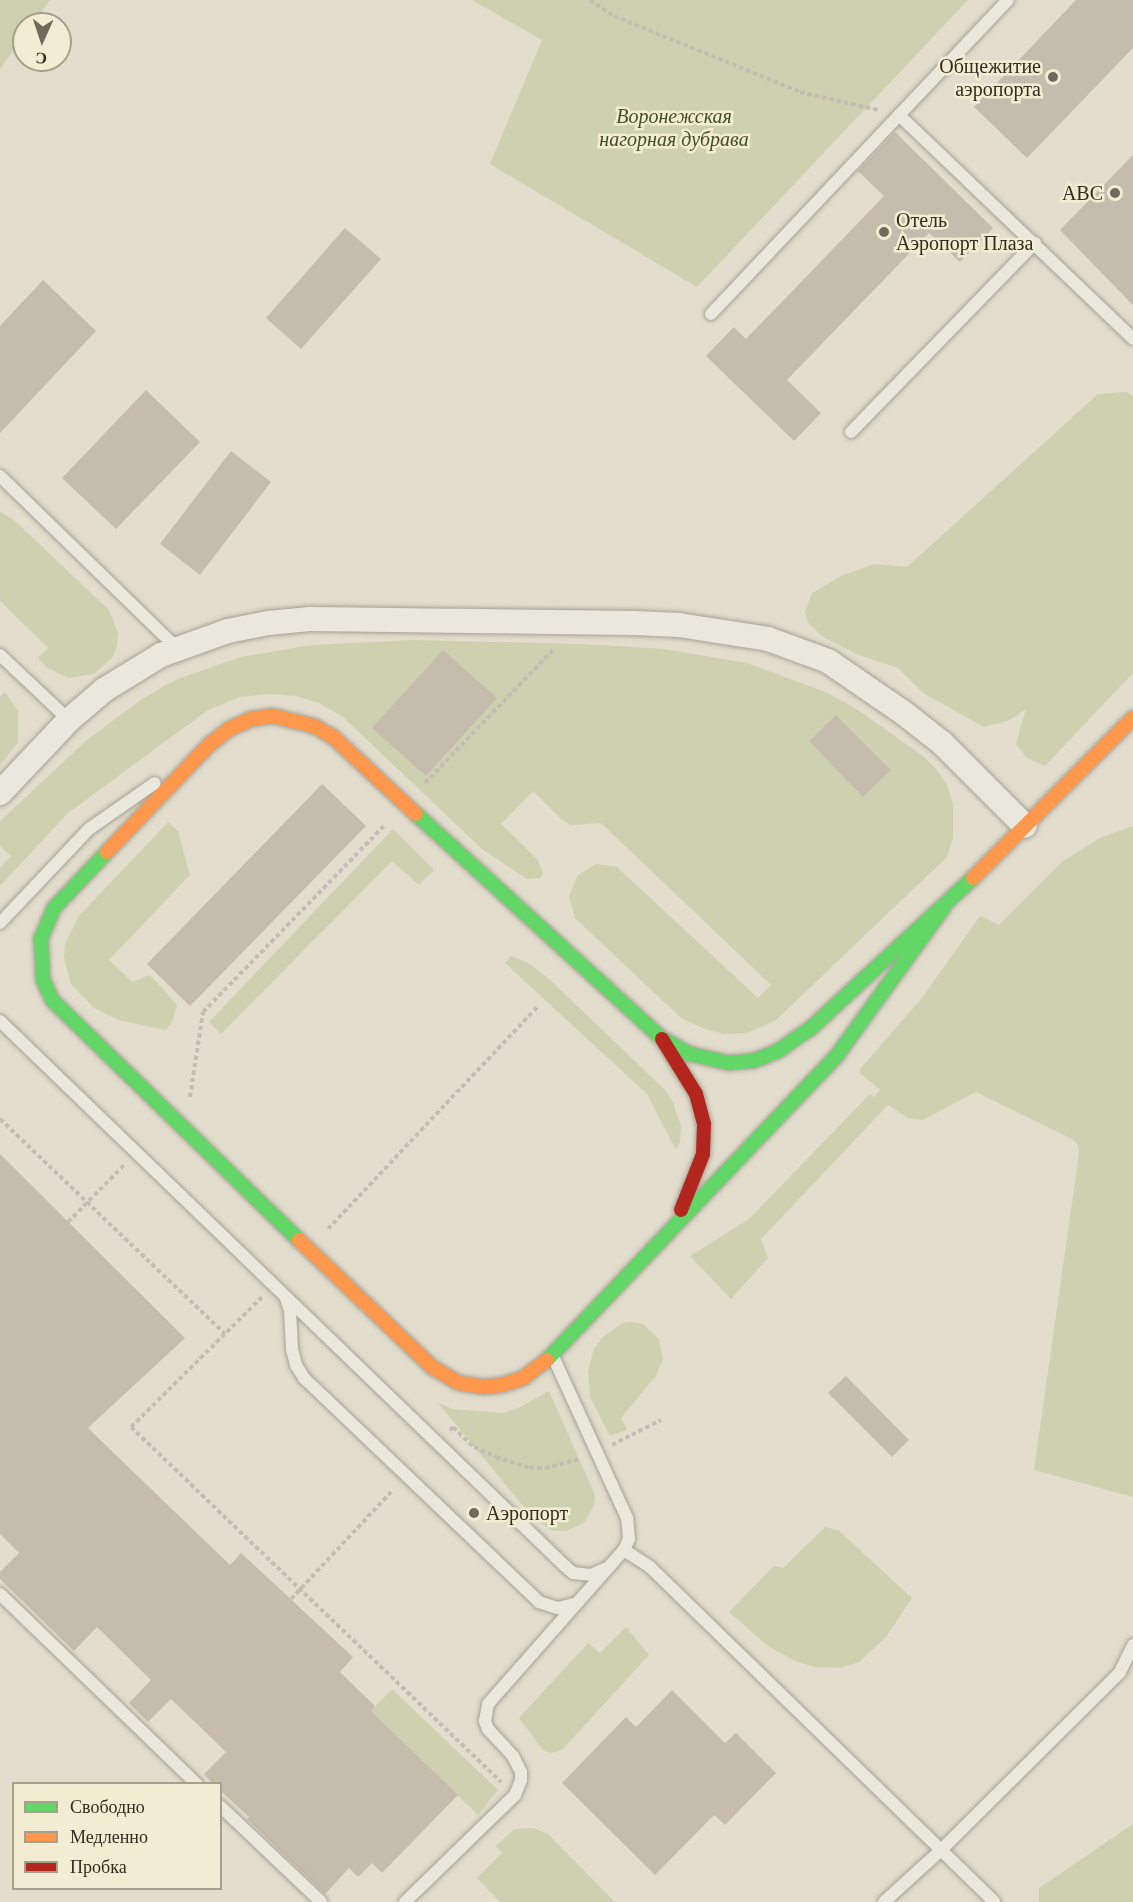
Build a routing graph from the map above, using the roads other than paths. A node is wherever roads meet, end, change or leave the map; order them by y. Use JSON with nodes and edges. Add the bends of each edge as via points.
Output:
{"nodes":[{"id":1,"x":1008,"y":0,"type":"edge"},
{"id":2,"x":899,"y":115,"type":"junction"},
{"id":3,"x":1035,"y":243,"type":"junction"},
{"id":4,"x":711,"y":314,"type":"dead end"},
{"id":5,"x":1133,"y":339,"type":"edge"},
{"id":6,"x":851,"y":432,"type":"dead end"},
{"id":7,"x":0,"y":477,"type":"edge"},
{"id":8,"x":177,"y":648,"type":"junction"},
{"id":9,"x":0,"y":655,"type":"edge"},
{"id":10,"x":1133,"y":718,"type":"edge"},
{"id":11,"x":69,"y":720,"type":"junction"},
{"id":12,"x":210,"y":744,"type":"junction"},
{"id":13,"x":0,"y":792,"type":"edge"},
{"id":14,"x":1025,"y":826,"type":"junction"},
{"id":15,"x":944,"y":907,"type":"junction"},
{"id":16,"x":0,"y":923,"type":"edge"},
{"id":17,"x":0,"y":1021,"type":"edge"},
{"id":18,"x":660,"y":1037,"type":"junction"},
{"id":19,"x":674,"y":1228,"type":"junction"},
{"id":20,"x":276,"y":1286,"type":"junction"},
{"id":21,"x":553,"y":1355,"type":"junction"},
{"id":22,"x":624,"y":1550,"type":"junction"},
{"id":23,"x":609,"y":1567,"type":"junction"},
{"id":24,"x":0,"y":1594,"type":"edge"},
{"id":25,"x":578,"y":1602,"type":"junction"},
{"id":26,"x":1133,"y":1645,"type":"edge"},
{"id":27,"x":195,"y":1782,"type":"edge"},
{"id":28,"x":222,"y":1808,"type":"edge"},
{"id":29,"x":941,"y":1850,"type":"junction"},
{"id":30,"x":321,"y":1902,"type":"edge"},
{"id":31,"x":405,"y":1902,"type":"edge"},
{"id":32,"x":884,"y":1902,"type":"edge"},
{"id":33,"x":994,"y":1902,"type":"edge"}],
"edges":[{"from":1,"to":2,"type":"lane"},
{"from":2,"to":3,"type":"lane"},
{"from":2,"to":4,"type":"lane"},
{"from":3,"to":5,"type":"lane"},
{"from":3,"to":6,"type":"lane"},
{"from":7,"to":8,"type":"lane"},
{"from":8,"to":11,"type":"street","via":[[104,690]]},
{"from":8,"to":14,"type":"street","via":[[268,623],[330,619],[668,624],[768,639],[828,661],[905,714],[942,743]]},
{"from":9,"to":11,"type":"lane"},
{"from":10,"to":14,"type":"main road"},
{"from":11,"to":13,"type":"street"},
{"from":12,"to":16,"type":"lane","via":[[89,829]]},
{"from":12,"to":18,"type":"main road","via":[[251,719],[273,716],[314,726],[333,737]]},
{"from":12,"to":21,"type":"main road","via":[[54,908],[41,939],[40,958],[43,980],[53,1001],[432,1366],[459,1383],[483,1387],[523,1378]]},
{"from":14,"to":15,"type":"main road"},
{"from":15,"to":18,"type":"main road","via":[[810,1029],[778,1052],[753,1061],[728,1063],[690,1054]]},
{"from":15,"to":19,"type":"main road","via":[[838,1054]]},
{"from":17,"to":20,"type":"lane"},
{"from":18,"to":19,"type":"main road","via":[[696,1094],[704,1124],[703,1154]]},
{"from":19,"to":21,"type":"main road"},
{"from":20,"to":23,"type":"lane","via":[[566,1568],[591,1575]]},
{"from":20,"to":25,"type":"lane","via":[[290,1310],[292,1349],[304,1378],[539,1602],[558,1608]]},
{"from":21,"to":22,"type":"lane","via":[[629,1527]]},
{"from":22,"to":23,"type":"lane"},
{"from":22,"to":29,"type":"lane","via":[[650,1567]]},
{"from":23,"to":25,"type":"lane"},
{"from":24,"to":27,"type":"lane"},
{"from":25,"to":31,"type":"lane","via":[[493,1696],[485,1712],[488,1729],[518,1763],[521,1780],[515,1795]]},
{"from":26,"to":29,"type":"lane","via":[[1119,1672]]},
{"from":28,"to":30,"type":"lane"},
{"from":29,"to":32,"type":"lane"},
{"from":29,"to":33,"type":"lane"}]}
